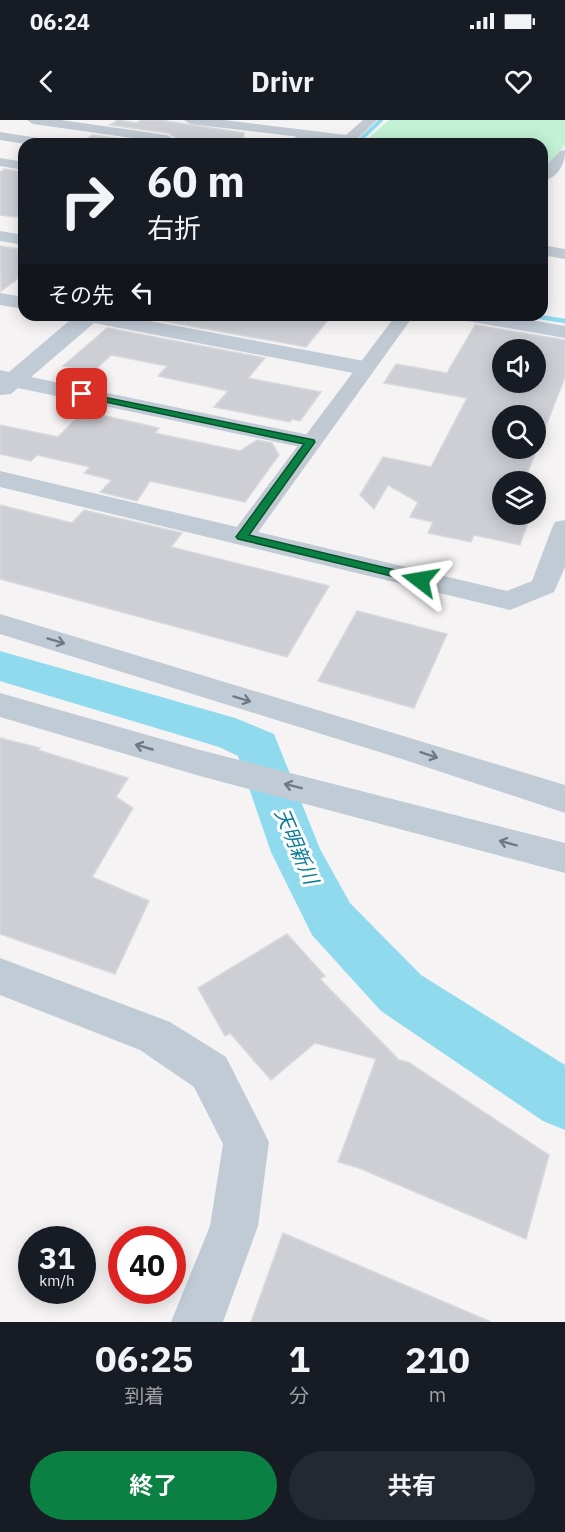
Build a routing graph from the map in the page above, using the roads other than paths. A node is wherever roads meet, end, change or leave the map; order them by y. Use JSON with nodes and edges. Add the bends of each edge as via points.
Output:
{"nodes":[{"id":1,"x":33,"y":120,"type":"edge"},
{"id":2,"x":112,"y":120,"type":"edge"},
{"id":3,"x":371,"y":120,"type":"edge"},
{"id":4,"x":97,"y":129,"type":"junction"},
{"id":5,"x":178,"y":131,"type":"edge"},
{"id":6,"x":305,"y":134,"type":"junction"},
{"id":7,"x":0,"y":136,"type":"edge"},
{"id":8,"x":300,"y":138,"type":"edge"},
{"id":9,"x":341,"y":138,"type":"edge"},
{"id":10,"x":354,"y":138,"type":"edge"},
{"id":11,"x":18,"y":139,"type":"edge"},
{"id":12,"x":0,"y":162,"type":"edge"},
{"id":13,"x":18,"y":165,"type":"edge"},
{"id":14,"x":0,"y":236,"type":"edge"},
{"id":15,"x":18,"y":239,"type":"edge"},
{"id":16,"x":548,"y":251,"type":"edge"},
{"id":17,"x":565,"y":254,"type":"edge"},
{"id":18,"x":0,"y":299,"type":"edge"},
{"id":19,"x":18,"y":302,"type":"edge"},
{"id":20,"x":82,"y":321,"type":"edge"},
{"id":21,"x":120,"y":321,"type":"edge"},
{"id":22,"x":400,"y":321,"type":"edge"},
{"id":23,"x":502,"y":321,"type":"edge"},
{"id":24,"x":565,"y":332,"type":"edge"},
{"id":25,"x":364,"y":368,"type":"junction"},
{"id":26,"x":4,"y":383,"type":"edge"},
{"id":27,"x":310,"y":442,"type":"junction"},
{"id":28,"x":0,"y":480,"type":"edge"},
{"id":29,"x":565,"y":528,"type":"edge"},
{"id":30,"x":242,"y":537,"type":"junction"},
{"id":31,"x":0,"y":624,"type":"edge"},
{"id":32,"x":0,"y":705,"type":"edge"},
{"id":33,"x":565,"y":800,"type":"edge"},
{"id":34,"x":565,"y":858,"type":"edge"},
{"id":35,"x":0,"y":976,"type":"edge"},
{"id":36,"x":197,"y":1322,"type":"edge"}],
"edges":[{"from":1,"to":4,"type":"street"},
{"from":2,"to":4,"type":"street"},
{"from":3,"to":10,"type":"street"},
{"from":4,"to":5,"type":"street"},
{"from":5,"to":6,"type":"street"},
{"from":6,"to":8,"type":"street"},
{"from":6,"to":9,"type":"street"},
{"from":7,"to":11,"type":"street"},
{"from":12,"to":13,"type":"street"},
{"from":14,"to":15,"type":"street"},
{"from":16,"to":17,"type":"street"},
{"from":18,"to":19,"type":"street"},
{"from":20,"to":26,"type":"street"},
{"from":21,"to":25,"type":"street"},
{"from":22,"to":25,"type":"street"},
{"from":23,"to":24,"type":"street"},
{"from":25,"to":27,"type":"street"},
{"from":26,"to":27,"type":"street"},
{"from":27,"to":30,"type":"street"},
{"from":28,"to":30,"type":"street"},
{"from":29,"to":30,"type":"street","via":[[544,586],[510,601]]},
{"from":31,"to":33,"type":"street","one_way":true},
{"from":34,"to":32,"type":"street","one_way":true,"via":[[200,763]]},
{"from":35,"to":36,"type":"street","via":[[155,1036],[210,1072],[246,1142],[234,1226]]}]}
